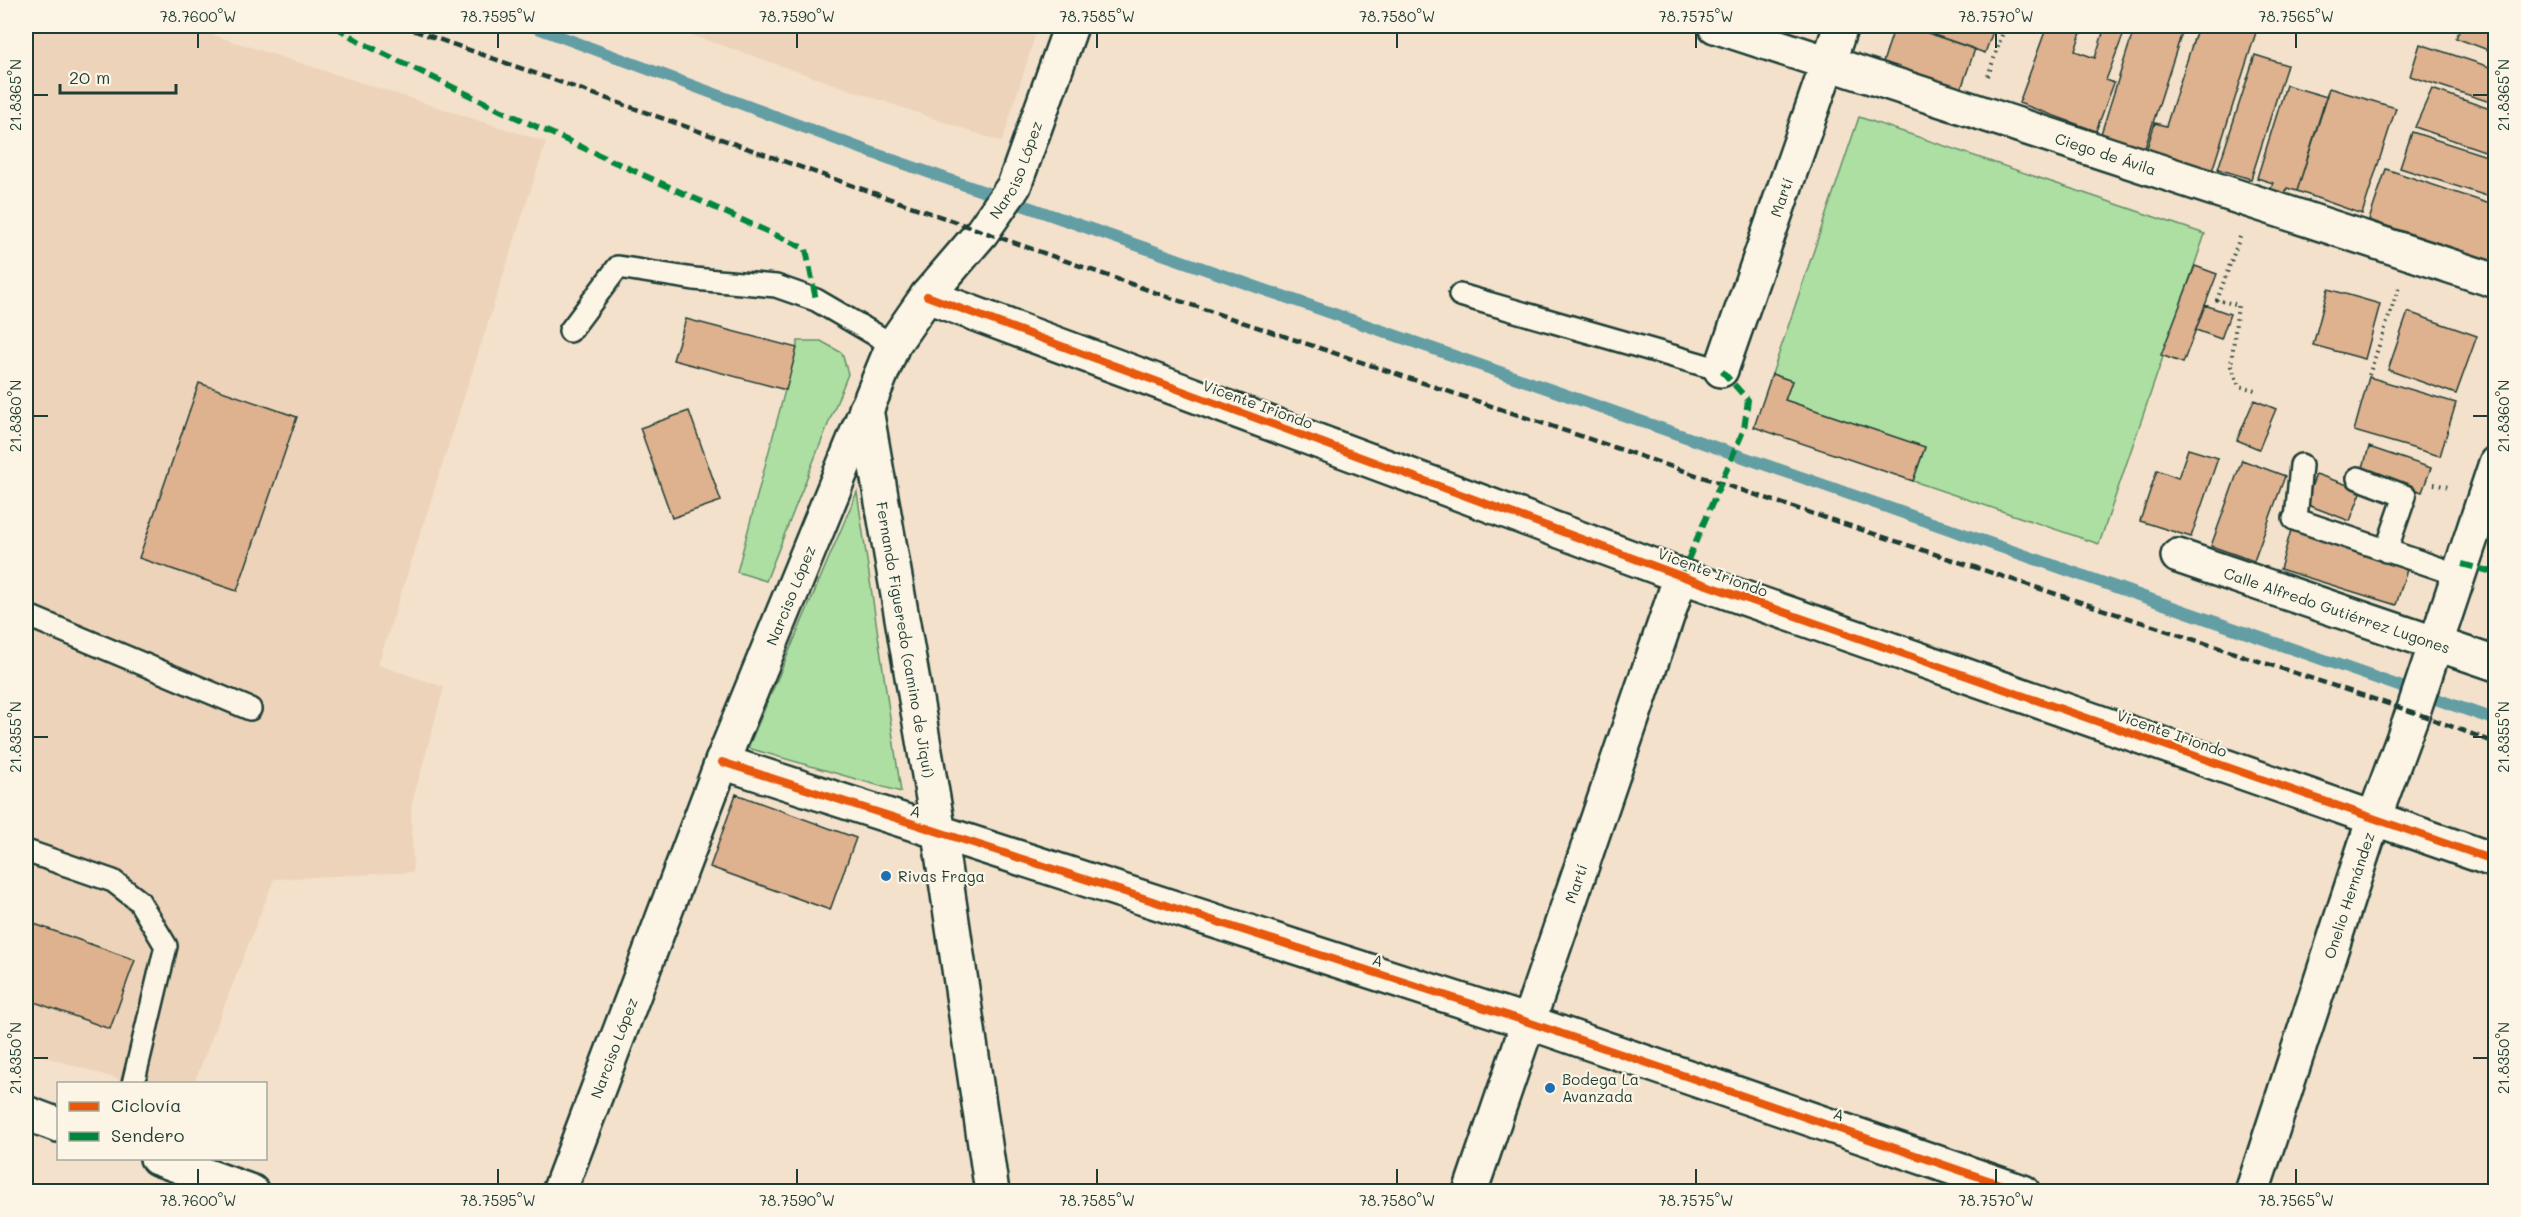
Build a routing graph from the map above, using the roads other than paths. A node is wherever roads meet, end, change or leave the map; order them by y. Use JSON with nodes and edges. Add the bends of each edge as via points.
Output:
{"nodes":[{"id":1,"x":1071,"y":26,"type":"edge"},
{"id":2,"x":1715,"y":26,"type":"edge"},
{"id":3,"x":1842,"y":26,"type":"edge"},
{"id":4,"x":1829,"y":63,"type":"junction"},
{"id":5,"x":2496,"y":281,"type":"edge"},
{"id":6,"x":1460,"y":295,"type":"dead end"},
{"id":7,"x":927,"y":296,"type":"junction"},
{"id":8,"x":570,"y":331,"type":"dead end"},
{"id":9,"x":893,"y":345,"type":"junction"},
{"id":10,"x":1722,"y":370,"type":"joint"},
{"id":11,"x":866,"y":410,"type":"junction"},
{"id":12,"x":2496,"y":463,"type":"edge"},
{"id":13,"x":2301,"y":465,"type":"dead end"},
{"id":14,"x":2358,"y":478,"type":"dead end"},
{"id":15,"x":2386,"y":551,"type":"junction"},
{"id":16,"x":2178,"y":556,"type":"dead end"},
{"id":17,"x":2459,"y":575,"type":"junction"},
{"id":18,"x":1681,"y":576,"type":"junction"},
{"id":19,"x":26,"y":615,"type":"edge"},
{"id":20,"x":2433,"y":654,"type":"junction"},
{"id":21,"x":2496,"y":664,"type":"edge"},
{"id":22,"x":250,"y":709,"type":"dead end"},
{"id":23,"x":722,"y":762,"type":"junction"},
{"id":24,"x":2374,"y":818,"type":"junction"},
{"id":25,"x":939,"y":833,"type":"junction"},
{"id":26,"x":26,"y":851,"type":"edge"},
{"id":27,"x":2496,"y":861,"type":"edge"},
{"id":28,"x":1528,"y":1022,"type":"junction"},
{"id":29,"x":133,"y":1082,"type":"edge"},
{"id":30,"x":26,"y":1113,"type":"edge"},
{"id":31,"x":57,"y":1125,"type":"edge"},
{"id":32,"x":163,"y":1160,"type":"edge"},
{"id":33,"x":252,"y":1191,"type":"edge"},
{"id":34,"x":559,"y":1191,"type":"edge"},
{"id":35,"x":992,"y":1191,"type":"edge"},
{"id":36,"x":1470,"y":1191,"type":"edge"},
{"id":37,"x":2023,"y":1191,"type":"edge"},
{"id":38,"x":2252,"y":1191,"type":"edge"}],
"edges":[{"from":1,"to":7,"type":"street","name":"Narciso López","via":[[1006,199]]},
{"from":2,"to":4,"type":"street","name":"Ciego de Ávila"},
{"from":3,"to":4,"type":"street","name":"Martí"},
{"from":4,"to":5,"type":"street","name":"Ciego de Ávila"},
{"from":4,"to":10,"type":"street","name":"Martí"},
{"from":6,"to":10,"type":"lane"},
{"from":7,"to":9,"type":"street","name":"Narciso López"},
{"from":7,"to":18,"type":"street","name":"Vicente Iriondo"},
{"from":8,"to":9,"type":"lane","via":[[618,267],[776,286],[816,300]]},
{"from":9,"to":11,"type":"street","name":"Narciso López"},
{"from":11,"to":23,"type":"street","name":"Narciso López"},
{"from":11,"to":25,"type":"street","name":"Fernando Figueredo (camino de Jiquí)"},
{"from":12,"to":17,"type":"street","name":"Onelio Hernández"},
{"from":13,"to":15,"type":"lane","via":[[2294,519]]},
{"from":14,"to":15,"type":"lane","via":[[2405,496]]},
{"from":15,"to":17,"type":"lane"},
{"from":16,"to":20,"type":"street","name":"Calle Alfredo Gutiérrez Lugones"},
{"from":17,"to":20,"type":"street","name":"Onelio Hernández"},
{"from":18,"to":24,"type":"street","name":"Vicente Iriondo"},
{"from":18,"to":28,"type":"street","name":"Martí"},
{"from":19,"to":22,"type":"lane"},
{"from":20,"to":21,"type":"street","name":"Calle Alfredo Gutiérrez Lugones"},
{"from":20,"to":24,"type":"street","name":"Onelio Hernández"},
{"from":23,"to":25,"type":"street","name":"A"},
{"from":23,"to":34,"type":"street","name":"Narciso López"},
{"from":24,"to":27,"type":"street","name":"Vicente Iriondo"},
{"from":24,"to":38,"type":"street","name":"Onelio Hernández"},
{"from":25,"to":28,"type":"street","name":"A"},
{"from":25,"to":35,"type":"street","name":"Fernando Figueredo (camino de Jiquí)"},
{"from":26,"to":29,"type":"lane","via":[[113,881],[139,901],[166,946]]},
{"from":28,"to":36,"type":"street","name":"Martí"},
{"from":28,"to":37,"type":"street","name":"A"},
{"from":30,"to":31,"type":"street"},
{"from":32,"to":33,"type":"street"}]}
